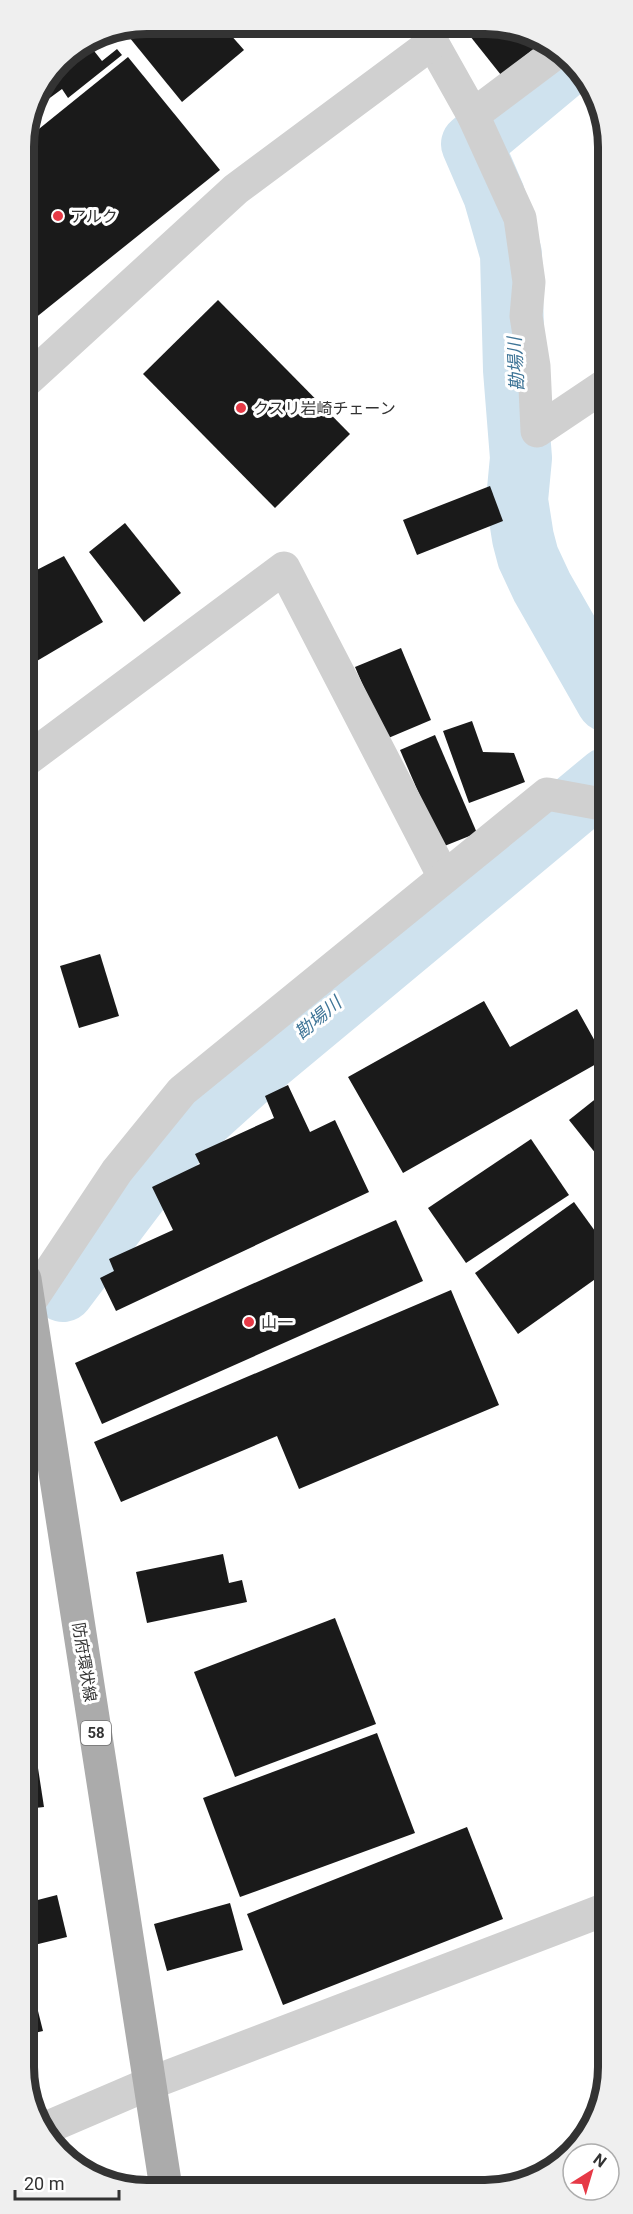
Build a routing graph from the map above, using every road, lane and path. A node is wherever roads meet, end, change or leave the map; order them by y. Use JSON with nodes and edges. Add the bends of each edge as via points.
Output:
{"nodes":[{"id":1,"x":427,"y":35,"type":"edge"},
{"id":2,"x":551,"y":56,"type":"edge"},
{"id":3,"x":474,"y":115,"type":"junction"},
{"id":4,"x":35,"y":372,"type":"edge"},
{"id":5,"x":598,"y":390,"type":"edge"},
{"id":6,"x":35,"y":754,"type":"edge"},
{"id":7,"x":598,"y":803,"type":"edge"},
{"id":8,"x":444,"y":877,"type":"junction"},
{"id":9,"x":34,"y":1287,"type":"edge"},
{"id":10,"x":34,"y":1344,"type":"edge"},
{"id":11,"x":598,"y":1912,"type":"edge"},
{"id":12,"x":151,"y":2083,"type":"junction"},
{"id":13,"x":52,"y":2126,"type":"edge"},
{"id":14,"x":165,"y":2180,"type":"edge"}],
"edges":[{"from":1,"to":3,"type":"street"},
{"from":1,"to":4,"type":"street","via":[[236,189]]},
{"from":2,"to":3,"type":"street"},
{"from":3,"to":5,"type":"street","via":[[520,218],[529,282],[526,316],[534,366],[537,431]]},
{"from":6,"to":8,"type":"street","via":[[284,568]]},
{"from":7,"to":8,"type":"street","via":[[547,794]]},
{"from":8,"to":9,"type":"street","via":[[182,1091],[117,1171]]},
{"from":10,"to":12,"type":"main road","name":"防府環状線","number":"58"},
{"from":11,"to":12,"type":"street"},
{"from":12,"to":13,"type":"street"},
{"from":12,"to":14,"type":"main road","name":"防府環状線","number":"58"}]}
